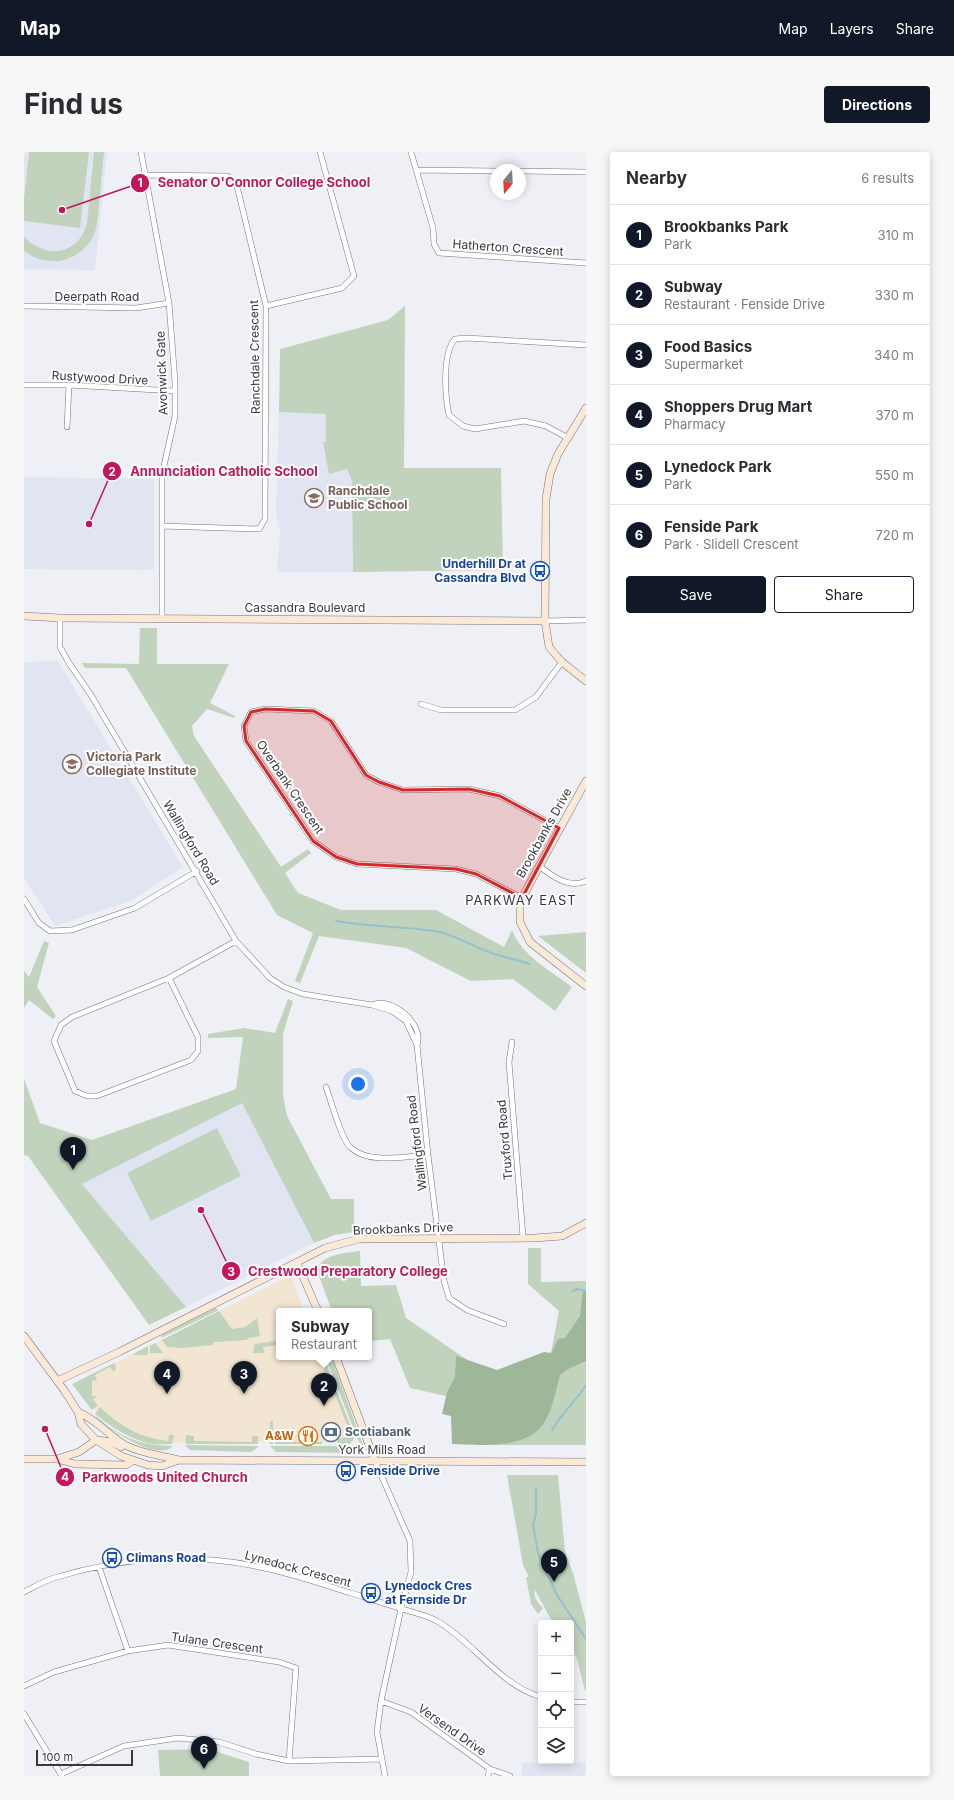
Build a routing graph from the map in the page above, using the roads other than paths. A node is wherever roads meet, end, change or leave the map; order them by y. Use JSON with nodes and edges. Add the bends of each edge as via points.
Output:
{"nodes":[{"id":1,"x":141,"y":152,"type":"edge"},
{"id":2,"x":320,"y":152,"type":"edge"},
{"id":3,"x":411,"y":152,"type":"edge"},
{"id":4,"x":418,"y":170,"type":"junction"},
{"id":5,"x":490,"y":171,"type":"edge"},
{"id":6,"x":526,"y":171,"type":"edge"},
{"id":7,"x":586,"y":172,"type":"edge"},
{"id":8,"x":144,"y":175,"type":"junction"},
{"id":9,"x":586,"y":263,"type":"edge"},
{"id":10,"x":169,"y":303,"type":"junction"},
{"id":11,"x":24,"y":306,"type":"edge"},
{"id":12,"x":266,"y":306,"type":"junction"},
{"id":13,"x":586,"y":345,"type":"edge"},
{"id":14,"x":24,"y":385,"type":"edge"},
{"id":15,"x":69,"y":386,"type":"junction"},
{"id":16,"x":175,"y":391,"type":"junction"},
{"id":17,"x":586,"y":408,"type":"edge"},
{"id":18,"x":67,"y":427,"type":"dead end"},
{"id":19,"x":568,"y":438,"type":"junction"},
{"id":20,"x":162,"y":526,"type":"junction"},
{"id":21,"x":24,"y":616,"type":"edge"},
{"id":22,"x":60,"y":618,"type":"junction"},
{"id":23,"x":162,"y":618,"type":"junction"},
{"id":24,"x":586,"y":620,"type":"edge"},
{"id":25,"x":545,"y":621,"type":"junction"},
{"id":26,"x":562,"y":662,"type":"junction"},
{"id":27,"x":586,"y":681,"type":"edge"},
{"id":28,"x":421,"y":704,"type":"dead end"},
{"id":29,"x":586,"y":781,"type":"edge"},
{"id":30,"x":559,"y":828,"type":"junction"},
{"id":31,"x":539,"y":866,"type":"junction"},
{"id":32,"x":197,"y":871,"type":"junction"},
{"id":33,"x":586,"y":881,"type":"edge"},
{"id":34,"x":522,"y":898,"type":"junction"},
{"id":35,"x":24,"y":899,"type":"edge"},
{"id":36,"x":236,"y":940,"type":"junction"},
{"id":37,"x":169,"y":978,"type":"junction"},
{"id":38,"x":586,"y":986,"type":"edge"},
{"id":39,"x":512,"y":1042,"type":"dead end"},
{"id":40,"x":326,"y":1087,"type":"dead end"},
{"id":41,"x":428,"y":1155,"type":"junction"},
{"id":42,"x":586,"y":1223,"type":"edge"},
{"id":43,"x":523,"y":1237,"type":"junction"},
{"id":44,"x":440,"y":1239,"type":"junction"},
{"id":45,"x":297,"y":1263,"type":"junction"},
{"id":46,"x":317,"y":1308,"type":"edge"},
{"id":47,"x":504,"y":1324,"type":"dead end"},
{"id":48,"x":24,"y":1336,"type":"edge"},
{"id":49,"x":337,"y":1360,"type":"edge"},
{"id":50,"x":57,"y":1381,"type":"junction"},
{"id":51,"x":78,"y":1412,"type":"junction"},
{"id":52,"x":96,"y":1440,"type":"junction"},
{"id":53,"x":148,"y":1453,"type":"junction"},
{"id":54,"x":24,"y":1459,"type":"edge"},
{"id":55,"x":57,"y":1459,"type":"junction"},
{"id":56,"x":178,"y":1460,"type":"junction"},
{"id":57,"x":132,"y":1461,"type":"junction"},
{"id":58,"x":375,"y":1461,"type":"junction"},
{"id":59,"x":586,"y":1462,"type":"edge"},
{"id":60,"x":99,"y":1567,"type":"junction"},
{"id":61,"x":24,"y":1592,"type":"edge"},
{"id":62,"x":401,"y":1609,"type":"junction"},
{"id":63,"x":128,"y":1651,"type":"junction"},
{"id":64,"x":24,"y":1686,"type":"edge"},
{"id":65,"x":538,"y":1696,"type":"edge"},
{"id":66,"x":381,"y":1701,"type":"junction"},
{"id":67,"x":574,"y":1702,"type":"edge"},
{"id":68,"x":586,"y":1702,"type":"edge"},
{"id":69,"x":24,"y":1714,"type":"edge"},
{"id":70,"x":382,"y":1759,"type":"junction"},
{"id":71,"x":289,"y":1761,"type":"junction"},
{"id":72,"x":490,"y":1769,"type":"junction"},
{"id":73,"x":62,"y":1775,"type":"edge"},
{"id":74,"x":385,"y":1776,"type":"edge"},
{"id":75,"x":488,"y":1776,"type":"edge"},
{"id":76,"x":510,"y":1776,"type":"edge"}],
"edges":[{"from":1,"to":8,"type":"street","name":"Avonwick Gate"},
{"from":2,"to":12,"type":"street","via":[[354,276],[342,288]]},
{"from":3,"to":4,"type":"street","name":"Hatherton Crescent"},
{"from":4,"to":5,"type":"street"},
{"from":4,"to":9,"type":"street","name":"Hatherton Crescent","via":[[433,228],[434,244],[439,253]]},
{"from":6,"to":7,"type":"street"},
{"from":8,"to":10,"type":"street","name":"Avonwick Gate"},
{"from":8,"to":12,"type":"street","name":"Ranchdale Crescent","via":[[227,176],[236,182]]},
{"from":10,"to":11,"type":"street","name":"Deerpath Road","via":[[136,308]]},
{"from":10,"to":16,"type":"street","name":"Avonwick Gate"},
{"from":12,"to":20,"type":"street","name":"Ranchdale Crescent","via":[[265,519],[259,529]]},
{"from":13,"to":19,"type":"street","via":[[466,338],[455,339],[448,352],[446,398],[449,415],[464,426],[475,429],[524,421],[546,426]]},
{"from":14,"to":15,"type":"street","name":"Rustywood Drive"},
{"from":15,"to":16,"type":"street","name":"Rustywood Drive"},
{"from":15,"to":18,"type":"street"},
{"from":16,"to":20,"type":"street","name":"Avonwick Gate","via":[[175,416],[162,475]]},
{"from":17,"to":19,"type":"street"},
{"from":19,"to":25,"type":"street","via":[[553,463],[546,499]]},
{"from":20,"to":23,"type":"street","name":"Avonwick Gate"},
{"from":21,"to":22,"type":"street","name":"Cassandra Boulevard"},
{"from":22,"to":23,"type":"street","name":"Cassandra Boulevard"},
{"from":22,"to":32,"type":"street","name":"Wallingford Road","via":[[60,647]]},
{"from":23,"to":25,"type":"street","name":"Cassandra Boulevard"},
{"from":24,"to":25,"type":"street","name":"Cassandra Boulevard"},
{"from":25,"to":26,"type":"street","via":[[549,647]]},
{"from":26,"to":27,"type":"street"},
{"from":26,"to":28,"type":"street","via":[[536,697],[515,710],[441,710]]},
{"from":29,"to":30,"type":"street","name":"Brookbanks Drive"},
{"from":30,"to":31,"type":"street","name":"Brookbanks Drive"},
{"from":30,"to":34,"type":"street","name":"Overbank Crescent","via":[[500,796],[468,789],[402,790],[379,782],[366,775],[331,721],[314,711],[265,708],[251,712],[244,726],[246,741],[312,841],[336,857],[357,864],[438,867],[476,874]]},
{"from":31,"to":33,"type":"street","via":[[571,884]]},
{"from":31,"to":34,"type":"street","name":"Brookbanks Drive"},
{"from":32,"to":35,"type":"street","via":[[135,908],[72,930],[50,931],[39,923]]},
{"from":32,"to":36,"type":"street","name":"Wallingford Road"},
{"from":34,"to":38,"type":"street","name":"Brookbanks Drive","via":[[520,922],[530,942]]},
{"from":36,"to":37,"type":"street"},
{"from":36,"to":41,"type":"street","name":"Wallingford Road","via":[[270,978],[284,987],[303,994],[372,1005],[399,1015],[411,1030],[417,1045]]},
{"from":37,"to":37,"type":"street","via":[[198,1037],[198,1051],[191,1060],[97,1096],[87,1096],[75,1091],[54,1041],[61,1025],[72,1017]]},
{"from":39,"to":43,"type":"street","name":"Truxford Road","via":[[509,1062]]},
{"from":40,"to":41,"type":"street","via":[[349,1147],[362,1155],[378,1158]]},
{"from":41,"to":44,"type":"street","name":"Wallingford Road"},
{"from":42,"to":43,"type":"street","name":"Brookbanks Drive","via":[[562,1236]]},
{"from":43,"to":44,"type":"street","name":"Brookbanks Drive"},
{"from":44,"to":45,"type":"street","name":"Brookbanks Drive","via":[[359,1239],[325,1248]]},
{"from":44,"to":47,"type":"street","name":"Wallingford Road","via":[[448,1298],[467,1310]]},
{"from":45,"to":46,"type":"street"},
{"from":45,"to":50,"type":"street","name":"Brookbanks Drive"},
{"from":48,"to":50,"type":"street"},
{"from":49,"to":58,"type":"street"},
{"from":50,"to":51,"type":"street"},
{"from":51,"to":52,"type":"street","via":[[79,1422]]},
{"from":51,"to":53,"type":"street","name":"York Mills Road","via":[[90,1417],[126,1446]]},
{"from":52,"to":53,"type":"street","via":[[112,1442],[142,1455]]},
{"from":52,"to":55,"type":"street","name":"York Mills Road","via":[[79,1452]]},
{"from":52,"to":57,"type":"street","name":"York Mills Road","via":[[109,1450]]},
{"from":53,"to":56,"type":"street","name":"York Mills Road"},
{"from":54,"to":55,"type":"street","name":"York Mills Road"},
{"from":55,"to":57,"type":"street","name":"York Mills Road","via":[[74,1464],[126,1465]]},
{"from":56,"to":57,"type":"street","name":"York Mills Road","via":[[162,1466]]},
{"from":56,"to":58,"type":"street","name":"York Mills Road"},
{"from":58,"to":59,"type":"street","name":"York Mills Road"},
{"from":58,"to":62,"type":"street","via":[[410,1541],[411,1572]]},
{"from":60,"to":61,"type":"street","name":"Lynedock Crescent","via":[[53,1578]]},
{"from":60,"to":62,"type":"street","name":"Lynedock Crescent","via":[[142,1560],[170,1559],[243,1564],[290,1575]]},
{"from":60,"to":63,"type":"street"},
{"from":62,"to":65,"type":"street","name":"Lynedock Crescent","via":[[442,1625],[508,1682]]},
{"from":62,"to":66,"type":"street"},
{"from":63,"to":64,"type":"street","name":"Tulane Crescent","via":[[54,1672]]},
{"from":63,"to":71,"type":"street","name":"Tulane Crescent","via":[[168,1645],[279,1662],[296,1668]]},
{"from":66,"to":70,"type":"street","via":[[377,1732]]},
{"from":66,"to":72,"type":"street","name":"Versend Drive","via":[[410,1712]]},
{"from":67,"to":68,"type":"street"},
{"from":69,"to":73,"type":"street"},
{"from":70,"to":71,"type":"street"},
{"from":70,"to":74,"type":"street"},
{"from":71,"to":73,"type":"street","via":[[219,1742],[178,1738],[124,1746]]},
{"from":72,"to":75,"type":"street"},
{"from":72,"to":76,"type":"street","name":"Versend Drive"}]}
